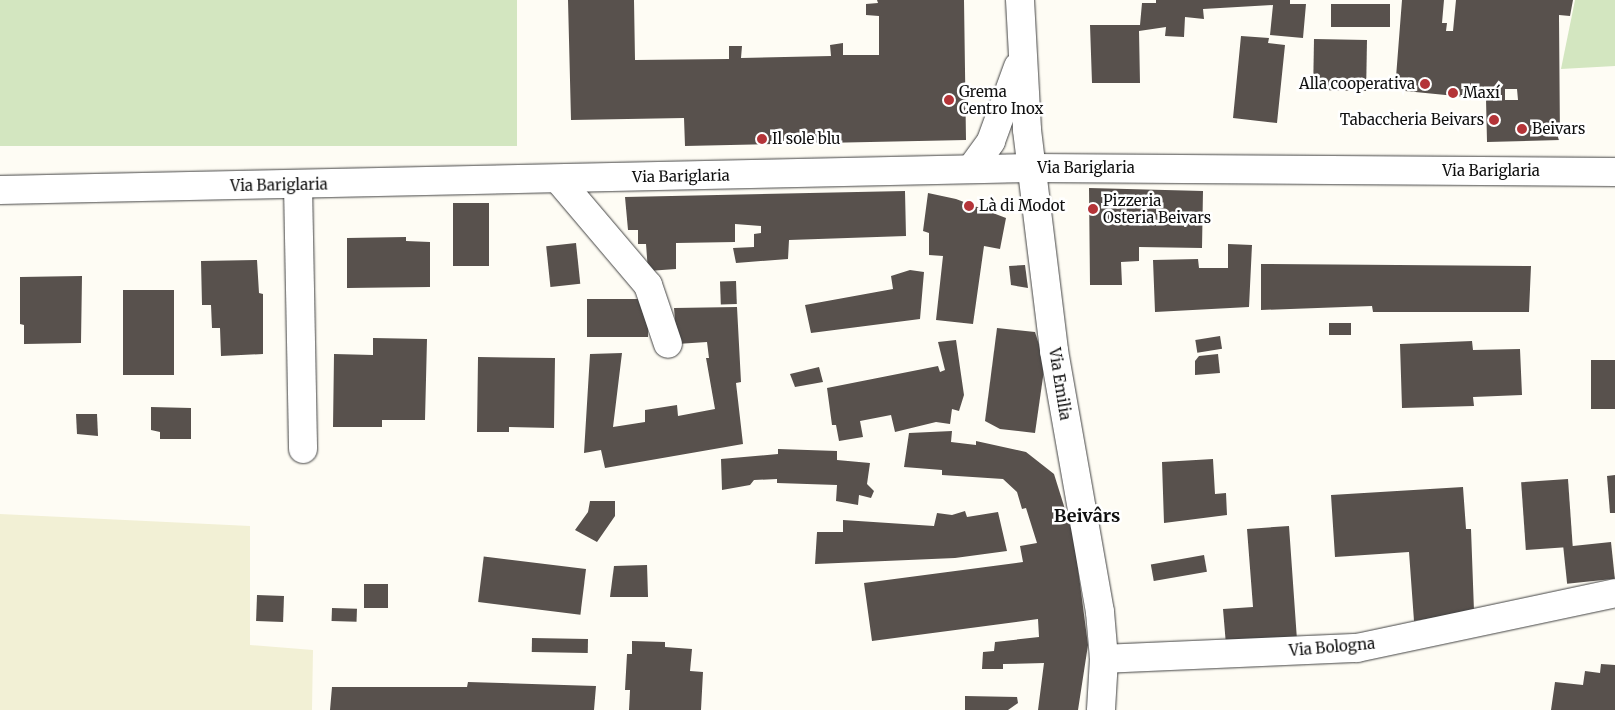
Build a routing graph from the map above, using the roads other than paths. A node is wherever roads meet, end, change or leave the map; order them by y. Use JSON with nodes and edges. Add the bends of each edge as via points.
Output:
{"nodes":[{"id":1,"x":1020,"y":0,"type":"edge"},
{"id":2,"x":1022,"y":56,"type":"junction"},
{"id":3,"x":1033,"y":168,"type":"junction"},
{"id":4,"x":971,"y":169,"type":"junction"},
{"id":5,"x":1615,"y":172,"type":"edge"},
{"id":6,"x":558,"y":179,"type":"junction"},
{"id":7,"x":298,"y":185,"type":"junction"},
{"id":8,"x":0,"y":190,"type":"edge"},
{"id":9,"x":668,"y":344,"type":"dead end"},
{"id":10,"x":303,"y":448,"type":"dead end"},
{"id":11,"x":1615,"y":593,"type":"edge"},
{"id":12,"x":1104,"y":659,"type":"junction"},
{"id":13,"x":1101,"y":710,"type":"edge"}],
"edges":[{"from":1,"to":2,"type":"street","name":"Via Emilia"},
{"from":2,"to":3,"type":"street","name":"Via Emilia","via":[[1026,130]]},
{"from":2,"to":4,"type":"street","name":"Via Emilia","via":[[991,141]]},
{"from":3,"to":4,"type":"street","name":"Via Bariglaria"},
{"from":3,"to":5,"type":"street","name":"Via Bariglaria"},
{"from":3,"to":12,"type":"street","name":"Via Emilia","via":[[1054,351],[1100,612]]},
{"from":4,"to":6,"type":"street","name":"Via Bariglaria"},
{"from":6,"to":7,"type":"street","name":"Via Bariglaria"},
{"from":6,"to":9,"type":"street","via":[[648,285]]},
{"from":7,"to":8,"type":"street","name":"Via Bariglaria"},
{"from":7,"to":10,"type":"street"},
{"from":11,"to":12,"type":"street","name":"Via Bologna","via":[[1357,648]]},
{"from":12,"to":13,"type":"street","name":"Via Emilia"}]}
